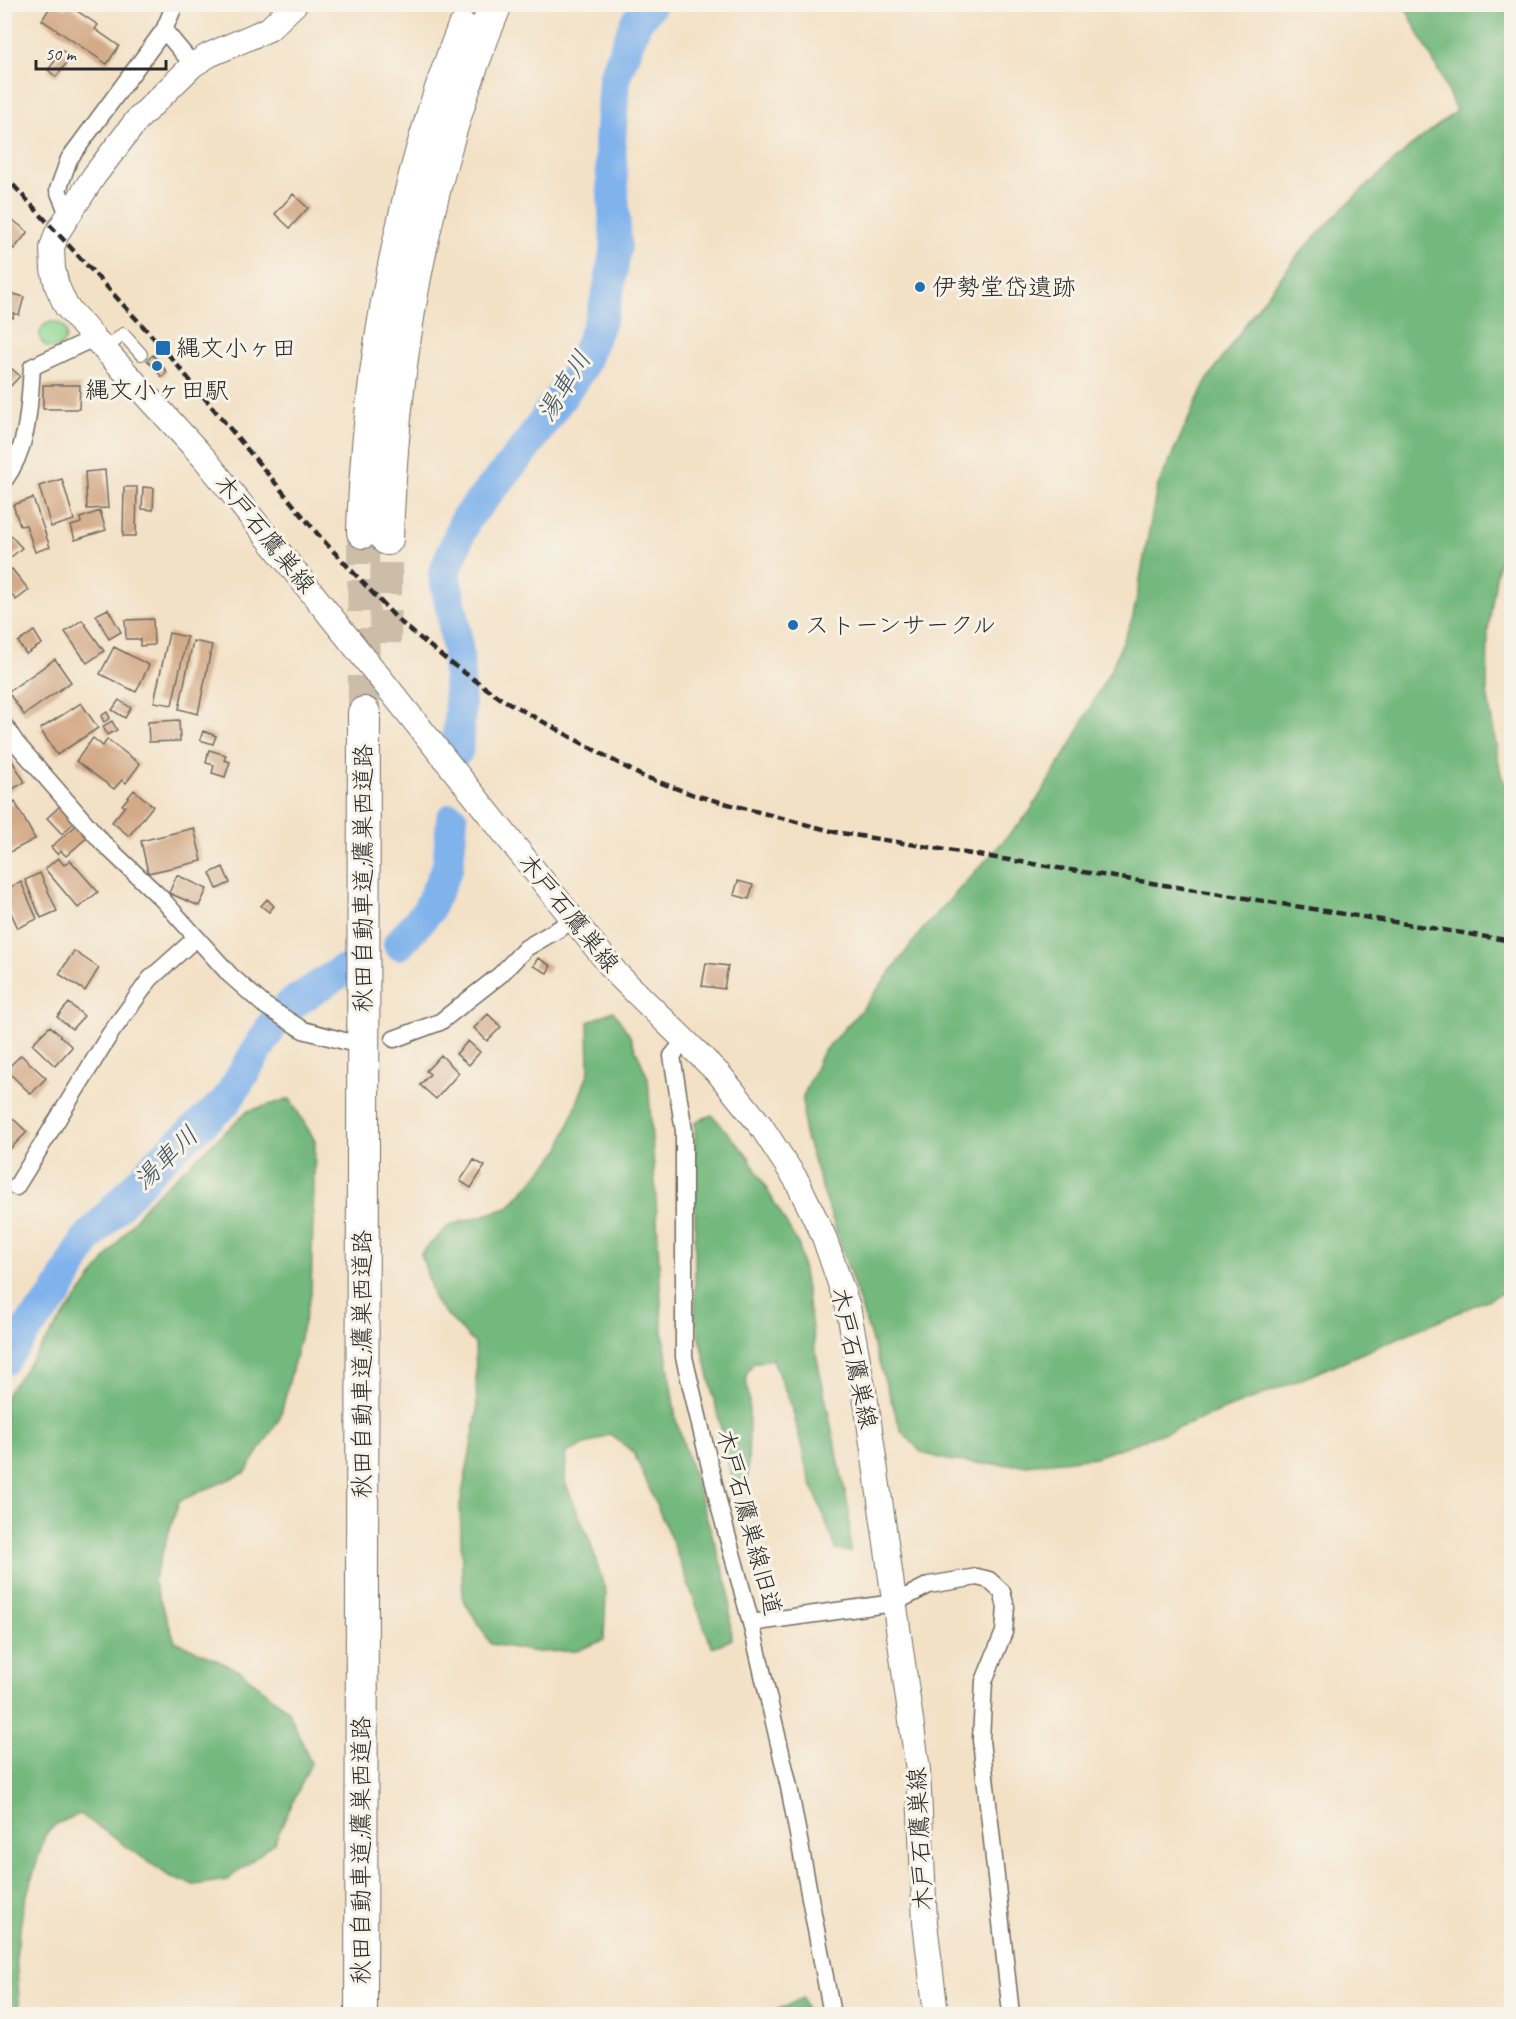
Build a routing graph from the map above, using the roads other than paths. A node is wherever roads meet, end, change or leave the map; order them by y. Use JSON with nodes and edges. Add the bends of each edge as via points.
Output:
{"nodes":[{"id":1,"x":176,"y":4,"type":"edge"},
{"id":2,"x":295,"y":4,"type":"edge"},
{"id":3,"x":473,"y":4,"type":"edge"},
{"id":4,"x":496,"y":4,"type":"edge"},
{"id":5,"x":164,"y":30,"type":"junction"},
{"id":6,"x":192,"y":65,"type":"junction"},
{"id":7,"x":68,"y":214,"type":"junction"},
{"id":8,"x":104,"y":340,"type":"junction"},
{"id":9,"x":141,"y":354,"type":"dead end"},
{"id":10,"x":4,"y":481,"type":"edge"},
{"id":11,"x":4,"y":725,"type":"edge"},
{"id":12,"x":574,"y":920,"type":"junction"},
{"id":13,"x":196,"y":938,"type":"junction"},
{"id":14,"x":394,"y":1039,"type":"dead end"},
{"id":15,"x":685,"y":1040,"type":"junction"},
{"id":16,"x":348,"y":1042,"type":"dead end"},
{"id":17,"x":16,"y":1187,"type":"dead end"},
{"id":18,"x":894,"y":1603,"type":"junction"},
{"id":19,"x":751,"y":1623,"type":"junction"},
{"id":20,"x":361,"y":2014,"type":"edge"},
{"id":21,"x":379,"y":2014,"type":"edge"},
{"id":22,"x":832,"y":2014,"type":"edge"},
{"id":23,"x":936,"y":2014,"type":"edge"},
{"id":24,"x":1011,"y":2014,"type":"edge"}],
"edges":[{"from":1,"to":5,"type":"street"},
{"from":2,"to":6,"type":"main road","name":"木戸石鷹巣線","via":[[269,29]]},
{"from":3,"to":4,"type":"highway","via":[[427,134],[397,255],[373,401],[364,493],[375,535],[389,479],[404,333],[436,183],[471,67]]},
{"from":5,"to":6,"type":"street"},
{"from":5,"to":7,"type":"street","via":[[69,159],[58,190]]},
{"from":6,"to":7,"type":"main road","name":"木戸石鷹巣線","via":[[137,120]]},
{"from":7,"to":8,"type":"main road","name":"木戸石鷹巣線","via":[[52,248],[57,286],[66,306]]},
{"from":8,"to":9,"type":"street","via":[[123,334]]},
{"from":8,"to":10,"type":"street","via":[[32,367],[22,449]]},
{"from":8,"to":12,"type":"main road","name":"木戸石鷹巣線","via":[[204,458]]},
{"from":11,"to":13,"type":"street","via":[[103,843]]},
{"from":12,"to":14,"type":"street","via":[[526,948],[500,975],[440,1022]]},
{"from":12,"to":15,"type":"main road","name":"木戸石鷹巣線","via":[[617,974]]},
{"from":13,"to":16,"type":"street","via":[[264,1005],[303,1030]]},
{"from":13,"to":17,"type":"street","via":[[150,979],[110,1034]]},
{"from":15,"to":18,"type":"main road","name":"木戸石鷹巣線","via":[[720,1075],[761,1126],[797,1181],[824,1237],[850,1318],[867,1408]]},
{"from":15,"to":19,"type":"street","name":"木戸石鷹巣線旧道","via":[[672,1056],[684,1131],[684,1357]]},
{"from":18,"to":19,"type":"street"},
{"from":18,"to":23,"type":"main road","name":"木戸石鷹巣線","via":[[918,1770],[925,1923]]},
{"from":18,"to":24,"type":"street","via":[[929,1585],[977,1577],[989,1580],[1002,1592],[1006,1607],[1004,1632],[984,1681],[981,1740]]},
{"from":19,"to":22,"type":"street","name":"木戸石鷹巣線旧道","via":[[789,1787]]},
{"from":20,"to":21,"type":"highway","name":"秋田自動車道;鷹巣西道路","via":[[374,715],[381,916]]}]}
